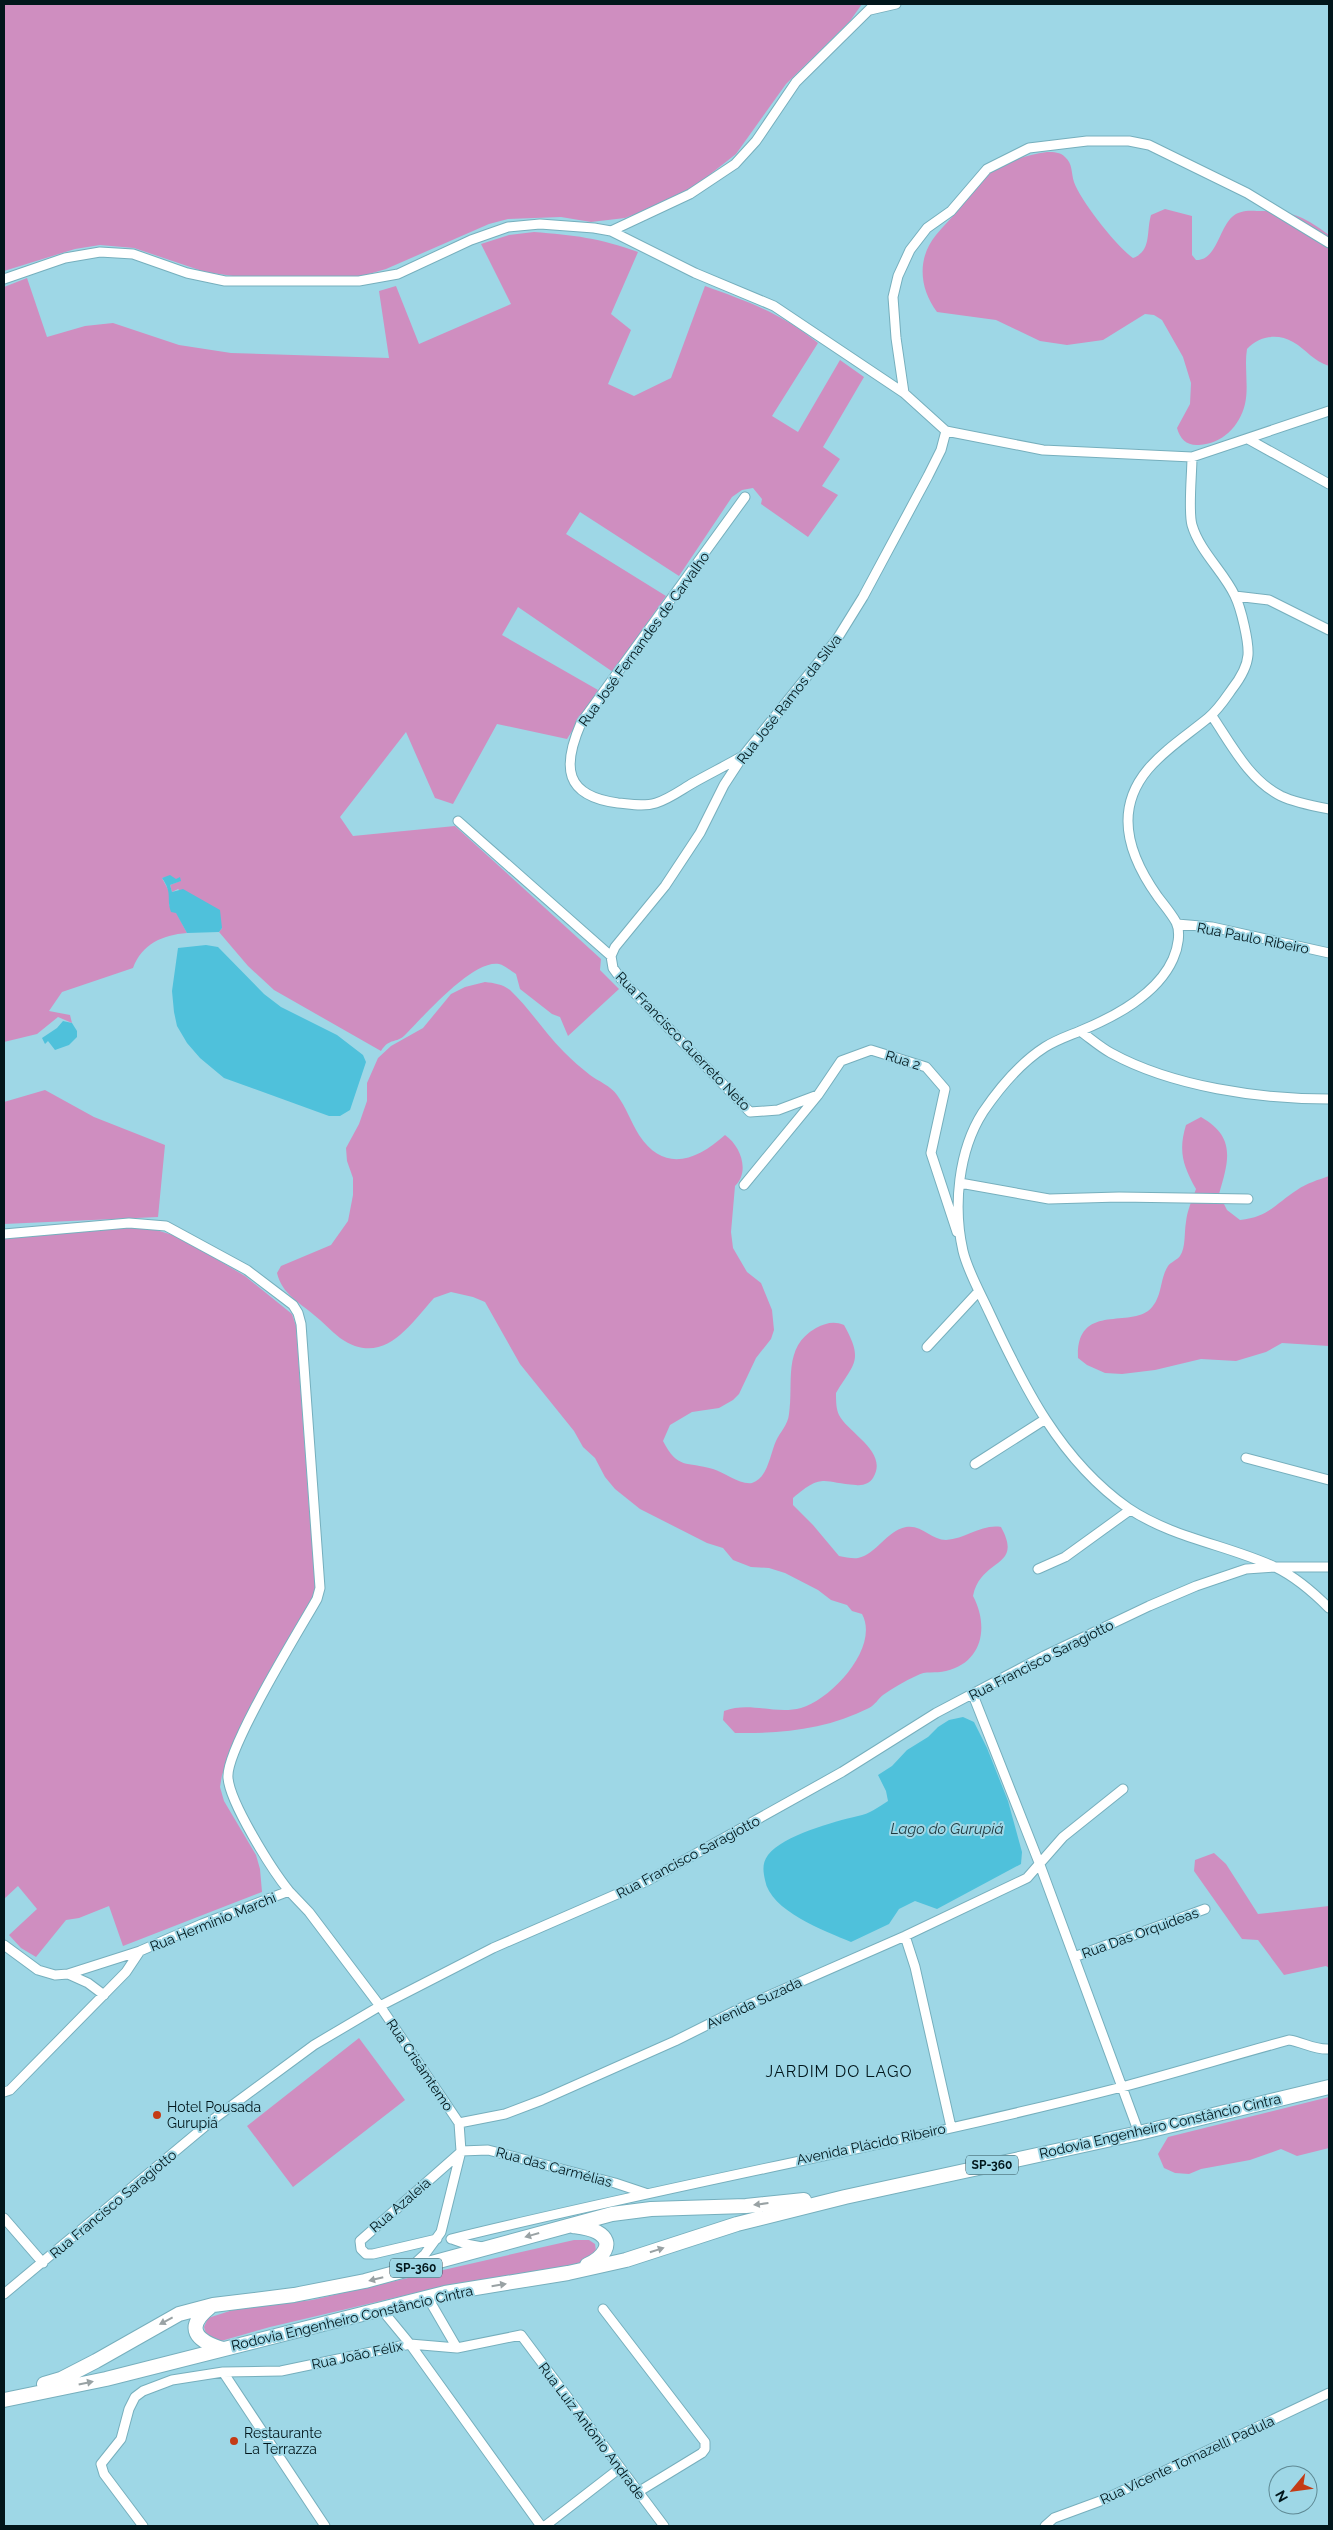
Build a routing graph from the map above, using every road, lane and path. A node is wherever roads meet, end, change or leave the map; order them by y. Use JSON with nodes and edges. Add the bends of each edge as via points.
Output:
{"nodes":[{"id":1,"x":896,"y":4,"type":"edge"},
{"id":2,"x":872,"y":7,"type":"edge"},
{"id":3,"x":611,"y":231,"type":"junction"},
{"id":4,"x":1329,"y":243,"type":"edge"},
{"id":5,"x":4,"y":279,"type":"edge"},
{"id":6,"x":904,"y":393,"type":"junction"},
{"id":7,"x":1329,"y":411,"type":"edge"},
{"id":8,"x":946,"y":431,"type":"junction"},
{"id":9,"x":1248,"y":439,"type":"junction"},
{"id":10,"x":1192,"y":457,"type":"junction"},
{"id":11,"x":1329,"y":484,"type":"edge"},
{"id":12,"x":745,"y":498,"type":"dead end"},
{"id":13,"x":1235,"y":596,"type":"junction"},
{"id":14,"x":1329,"y":630,"type":"edge"},
{"id":15,"x":1212,"y":716,"type":"junction"},
{"id":16,"x":743,"y":756,"type":"junction"},
{"id":17,"x":1329,"y":809,"type":"edge"},
{"id":18,"x":458,"y":821,"type":"dead end"},
{"id":19,"x":1177,"y":924,"type":"junction"},
{"id":20,"x":1329,"y":953,"type":"edge"},
{"id":21,"x":612,"y":956,"type":"junction"},
{"id":22,"x":1080,"y":1031,"type":"junction"},
{"id":23,"x":818,"y":1094,"type":"junction"},
{"id":24,"x":1329,"y":1099,"type":"edge"},
{"id":25,"x":960,"y":1183,"type":"junction"},
{"id":26,"x":744,"y":1185,"type":"dead end"},
{"id":27,"x":1248,"y":1200,"type":"dead end"},
{"id":28,"x":4,"y":1234,"type":"edge"},
{"id":29,"x":964,"y":1253,"type":"junction"},
{"id":30,"x":979,"y":1291,"type":"junction"},
{"id":31,"x":927,"y":1347,"type":"dead end"},
{"id":32,"x":1044,"y":1420,"type":"junction"},
{"id":33,"x":1246,"y":1458,"type":"dead end"},
{"id":34,"x":975,"y":1464,"type":"dead end"},
{"id":35,"x":1329,"y":1480,"type":"edge"},
{"id":36,"x":1130,"y":1510,"type":"junction"},
{"id":37,"x":1274,"y":1567,"type":"junction"},
{"id":38,"x":1329,"y":1567,"type":"edge"},
{"id":39,"x":1038,"y":1569,"type":"dead end"},
{"id":40,"x":1329,"y":1608,"type":"edge"},
{"id":41,"x":973,"y":1695,"type":"junction"},
{"id":42,"x":1124,"y":1789,"type":"dead end"},
{"id":43,"x":1040,"y":1864,"type":"junction"},
{"id":44,"x":289,"y":1891,"type":"junction"},
{"id":45,"x":1205,"y":1909,"type":"dead end"},
{"id":46,"x":905,"y":1936,"type":"junction"},
{"id":47,"x":4,"y":1945,"type":"edge"},
{"id":48,"x":140,"y":1951,"type":"junction"},
{"id":49,"x":1074,"y":1957,"type":"junction"},
{"id":50,"x":68,"y":1974,"type":"junction"},
{"id":51,"x":104,"y":1995,"type":"junction"},
{"id":52,"x":380,"y":2006,"type":"junction"},
{"id":53,"x":1329,"y":2049,"type":"edge"},
{"id":54,"x":1122,"y":2087,"type":"junction"},
{"id":55,"x":1329,"y":2087,"type":"edge"},
{"id":56,"x":4,"y":2092,"type":"edge"},
{"id":57,"x":460,"y":2123,"type":"junction"},
{"id":58,"x":951,"y":2127,"type":"junction"},
{"id":59,"x":1140,"y":2133,"type":"junction"},
{"id":60,"x":461,"y":2152,"type":"junction"},
{"id":61,"x":646,"y":2194,"type":"junction"},
{"id":62,"x":845,"y":2197,"type":"junction"},
{"id":63,"x":4,"y":2218,"type":"edge"},
{"id":64,"x":568,"y":2225,"type":"junction"},
{"id":65,"x":439,"y":2236,"type":"junction"},
{"id":66,"x":451,"y":2239,"type":"junction"},
{"id":67,"x":489,"y":2248,"type":"junction"},
{"id":68,"x":43,"y":2263,"type":"junction"},
{"id":69,"x":406,"y":2271,"type":"junction"},
{"id":70,"x":568,"y":2273,"type":"junction"},
{"id":71,"x":4,"y":2294,"type":"edge"},
{"id":72,"x":428,"y":2298,"type":"junction"},
{"id":73,"x":213,"y":2304,"type":"junction"},
{"id":74,"x":603,"y":2309,"type":"dead end"},
{"id":75,"x":382,"y":2310,"type":"junction"},
{"id":76,"x":521,"y":2335,"type":"joint"},
{"id":77,"x":410,"y":2344,"type":"junction"},
{"id":78,"x":457,"y":2348,"type":"junction"},
{"id":79,"x":223,"y":2349,"type":"junction"},
{"id":80,"x":222,"y":2372,"type":"junction"},
{"id":81,"x":1329,"y":2393,"type":"edge"},
{"id":82,"x":4,"y":2396,"type":"edge"},
{"id":83,"x":4,"y":2400,"type":"edge"},
{"id":84,"x":620,"y":2468,"type":"junction"},
{"id":85,"x":638,"y":2492,"type":"junction"},
{"id":86,"x":142,"y":2526,"type":"edge"},
{"id":87,"x":325,"y":2526,"type":"edge"},
{"id":88,"x":541,"y":2526,"type":"edge"},
{"id":89,"x":546,"y":2526,"type":"edge"},
{"id":90,"x":664,"y":2526,"type":"edge"},
{"id":91,"x":1045,"y":2526,"type":"edge"}],
"edges":[{"from":1,"to":2,"type":"street"},
{"from":2,"to":3,"type":"street","via":[[796,82],[756,141],[734,164],[690,194]]},
{"from":3,"to":5,"type":"street","via":[[540,224],[508,227],[471,240],[398,274],[359,281],[225,281],[187,273],[133,254],[100,252],[65,258]]},
{"from":3,"to":6,"type":"street","via":[[695,273],[774,306]]},
{"from":4,"to":6,"type":"street","via":[[1246,193],[1149,145],[1129,141],[1087,141],[1029,148],[987,169],[951,211],[927,228],[910,250],[893,297]]},
{"from":6,"to":8,"type":"street"},
{"from":7,"to":9,"type":"street"},
{"from":8,"to":10,"type":"street","via":[[1044,450]]},
{"from":8,"to":16,"type":"street","name":"Rua José Ramos da Silva","via":[[941,450],[863,597],[837,639]]},
{"from":9,"to":10,"type":"street"},
{"from":9,"to":11,"type":"street"},
{"from":10,"to":13,"type":"street","via":[[1192,524],[1213,566]]},
{"from":12,"to":16,"type":"street","name":"Rua José Fernandes de Carvalho","via":[[582,724],[569,759],[576,784],[584,793],[596,800],[639,805],[667,799]]},
{"from":13,"to":14,"type":"street","via":[[1269,600]]},
{"from":13,"to":15,"type":"street","via":[[1248,656],[1241,678]]},
{"from":15,"to":17,"type":"street","via":[[1239,758],[1266,786],[1281,796]]},
{"from":15,"to":19,"type":"street","via":[[1154,762],[1130,802],[1128,825],[1133,851],[1146,880]]},
{"from":16,"to":21,"type":"street","name":"Rua José Ramos da Silva","via":[[695,840],[664,886],[615,947]]},
{"from":18,"to":21,"type":"street","name":"Rua Francisco Guerreto Neto"},
{"from":19,"to":20,"type":"street","name":"Rua Paulo Ribeiro","via":[[1212,926]]},
{"from":19,"to":22,"type":"street","via":[[1178,941],[1173,960],[1162,977],[1117,1014]]},
{"from":21,"to":23,"type":"street","name":"Rua Francisco Guerreto Neto","via":[[613,968],[621,979],[750,1112],[778,1110]]},
{"from":22,"to":24,"type":"street","via":[[1111,1053],[1189,1082],[1284,1097]]},
{"from":22,"to":25,"type":"street","via":[[1049,1044],[1027,1059],[1004,1084],[981,1116],[967,1146]]},
{"from":23,"to":26,"type":"street","name":"Rua 2"},
{"from":23,"to":29,"type":"street","name":"Rua 2","via":[[841,1062],[871,1050],[926,1067],[945,1089],[931,1153]]},
{"from":25,"to":27,"type":"street","via":[[1048,1199]]},
{"from":25,"to":29,"type":"street","via":[[959,1216]]},
{"from":28,"to":44,"type":"street","via":[[129,1224],[166,1226],[247,1270],[293,1305],[298,1313],[320,1588],[228,1767],[230,1790],[263,1854]]},
{"from":29,"to":30,"type":"street"},
{"from":30,"to":31,"type":"street"},
{"from":30,"to":32,"type":"street"},
{"from":32,"to":34,"type":"street"},
{"from":32,"to":36,"type":"street","via":[[1087,1474]]},
{"from":33,"to":35,"type":"street"},
{"from":36,"to":37,"type":"street"},
{"from":36,"to":39,"type":"street","via":[[1065,1557]]},
{"from":37,"to":38,"type":"street","name":"Rua Francisco Saragiotto"},
{"from":37,"to":40,"type":"street","via":[[1299,1581]]},
{"from":37,"to":41,"type":"street","name":"Rua Francisco Saragiotto","via":[[1246,1569],[1196,1586],[1044,1656]]},
{"from":41,"to":43,"type":"street"},
{"from":41,"to":52,"type":"street","name":"Rua Francisco Saragiotto","via":[[936,1713],[842,1772],[647,1881],[493,1948]]},
{"from":42,"to":43,"type":"street","name":"Avenida Suzada","via":[[1087,1815]]},
{"from":43,"to":46,"type":"street","name":"Avenida Suzada","via":[[1027,1878]]},
{"from":43,"to":49,"type":"street"},
{"from":44,"to":48,"type":"street","name":"Rua Herminio Marchi"},
{"from":44,"to":52,"type":"street","name":"Rua Herminio Marchi","via":[[309,1912]]},
{"from":45,"to":49,"type":"street","name":"Rua Das Orquideas"},
{"from":46,"to":57,"type":"street","name":"Avenida Suzada","via":[[742,2006],[675,2041],[542,2100],[505,2114]]},
{"from":46,"to":58,"type":"street"},
{"from":47,"to":50,"type":"street","name":"Rua Herminio Marchi","via":[[38,1970],[55,1975]]},
{"from":48,"to":50,"type":"street","name":"Rua Herminio Marchi"},
{"from":48,"to":51,"type":"street","name":"Rua Herminio Marchi"},
{"from":49,"to":54,"type":"street"},
{"from":50,"to":51,"type":"street"},
{"from":51,"to":56,"type":"street","name":"Rua Herminio Marchi","via":[[10,2090]]},
{"from":52,"to":57,"type":"street","name":"Rua Crisâmtemo"},
{"from":52,"to":68,"type":"street","name":"Rua Francisco Saragiotto","via":[[314,2045],[215,2118]]},
{"from":53,"to":54,"type":"street","name":"Avenida Plácido Ribeiro","via":[[1308,2047],[1300,2041],[1289,2040]]},
{"from":54,"to":58,"type":"street","name":"Avenida Plácido Ribeiro"},
{"from":54,"to":59,"type":"street"},
{"from":55,"to":59,"type":"main road","name":"Rodovia Engenheiro Constâncio Cintra","number":"SP-360"},
{"from":57,"to":60,"type":"street"},
{"from":58,"to":61,"type":"street","name":"Avenida Plácido Ribeiro"},
{"from":59,"to":62,"type":"main road","name":"Rodovia Engenheiro Constâncio Cintra","number":"SP-360"},
{"from":60,"to":61,"type":"street","name":"Rua das Carmélias","via":[[488,2150]]},
{"from":60,"to":65,"type":"street"},
{"from":60,"to":65,"type":"street","name":"Rua Azaleia","via":[[360,2241],[361,2249],[366,2254],[373,2254]]},
{"from":61,"to":66,"type":"street","name":"Avenida Plácido Ribeiro"},
{"from":62,"to":64,"type":"main road","name":"Rodovia Engenheiro Constâncio Cintra","number":"SP-360","one_way":true,"via":[[746,2206],[651,2209]]},
{"from":70,"to":62,"type":"main road","name":"Rodovia Engenheiro Constâncio Cintra","number":"SP-360","one_way":true,"via":[[626,2260],[737,2224]]},
{"from":63,"to":68,"type":"street"},
{"from":64,"to":67,"type":"main road","name":"Rodovia Engenheiro Constâncio Cintra","number":"SP-360","one_way":true},
{"from":64,"to":70,"type":"main road","via":[[599,2233],[606,2247],[599,2260]]},
{"from":65,"to":66,"type":"street"},
{"from":65,"to":69,"type":"street"},
{"from":66,"to":67,"type":"street"},
{"from":67,"to":69,"type":"main road","name":"Rodovia Engenheiro Constâncio Cintra","number":"SP-360"},
{"from":68,"to":71,"type":"street","name":"Rua Francisco Saragiotto"},
{"from":69,"to":73,"type":"main road","name":"Rodovia Engenheiro Constâncio Cintra","number":"SP-360","one_way":true,"via":[[294,2296]]},
{"from":72,"to":70,"type":"main road","name":"Rodovia Engenheiro Constâncio Cintra","number":"SP-360","one_way":true},
{"from":72,"to":75,"type":"main road","name":"Rodovia Engenheiro Constâncio Cintra","number":"SP-360"},
{"from":72,"to":78,"type":"street"},
{"from":73,"to":79,"type":"main road","via":[[198,2316],[196,2332],[201,2340]]},
{"from":73,"to":82,"type":"main road","name":"Rodovia Engenheiro Constâncio Cintra","number":"SP-360","one_way":true,"via":[[179,2314],[61,2379]]},
{"from":74,"to":85,"type":"street","via":[[705,2442],[702,2453]]},
{"from":75,"to":77,"type":"street"},
{"from":75,"to":79,"type":"main road","name":"Rodovia Engenheiro Constâncio Cintra","number":"SP-360"},
{"from":76,"to":78,"type":"street","name":"Rua João Félix"},
{"from":76,"to":84,"type":"street","name":"Rua Luiz Antônio Andrade"},
{"from":77,"to":78,"type":"street","name":"Rua João Félix"},
{"from":77,"to":80,"type":"street","name":"Rua João Félix","via":[[281,2371]]},
{"from":77,"to":88,"type":"street"},
{"from":83,"to":79,"type":"main road","name":"Rodovia Engenheiro Constâncio Cintra","number":"SP-360","one_way":true,"via":[[106,2379]]},
{"from":80,"to":86,"type":"street","name":"Rua João Félix","via":[[172,2380],[135,2397],[121,2439],[101,2464],[104,2474]]},
{"from":80,"to":87,"type":"street"},
{"from":81,"to":91,"type":"street","name":"Rua Vicente Tomazelli Padula","via":[[1103,2500],[1054,2518]]},
{"from":84,"to":85,"type":"street","name":"Rua Luiz Antônio Andrade"},
{"from":84,"to":89,"type":"street"},
{"from":85,"to":90,"type":"street","name":"Rua Luiz Antônio Andrade"}]}
